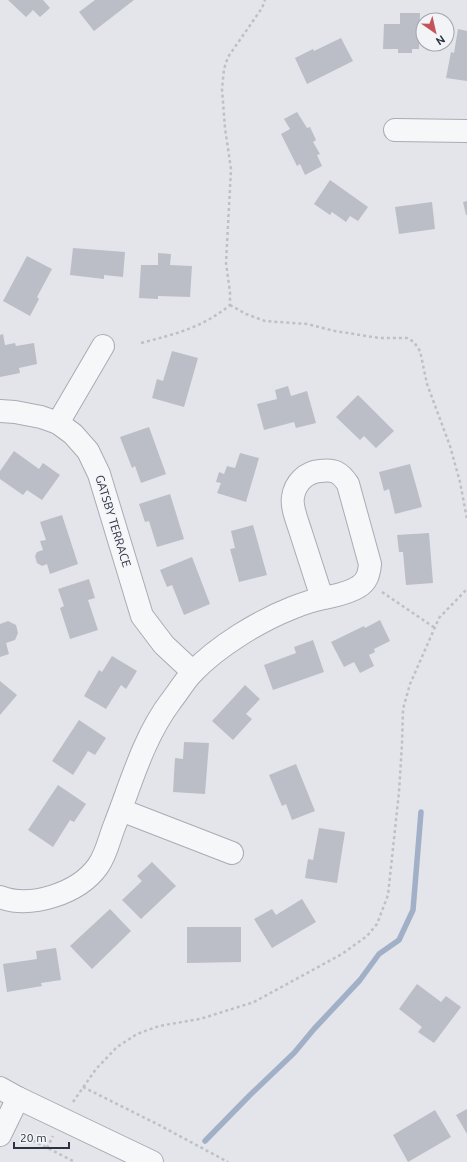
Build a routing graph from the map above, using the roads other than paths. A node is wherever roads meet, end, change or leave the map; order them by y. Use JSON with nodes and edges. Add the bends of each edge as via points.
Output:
{"nodes":[{"id":1,"x":395,"y":130,"type":"dead end"},
{"id":2,"x":467,"y":131,"type":"edge"},
{"id":3,"x":103,"y":346,"type":"dead end"},
{"id":4,"x":0,"y":411,"type":"edge"},
{"id":5,"x":58,"y":423,"type":"junction"},
{"id":6,"x":322,"y":598,"type":"junction"},
{"id":7,"x":193,"y":672,"type":"junction"},
{"id":8,"x":121,"y":810,"type":"junction"},
{"id":9,"x":232,"y":853,"type":"dead end"},
{"id":10,"x":0,"y":897,"type":"edge"},
{"id":11,"x":9,"y":1093,"type":"edge"},
{"id":12,"x":2,"y":1131,"type":"edge"},
{"id":13,"x":152,"y":1162,"type":"edge"}],
"edges":[{"from":1,"to":2,"type":"street"},
{"from":3,"to":5,"type":"street"},
{"from":4,"to":5,"type":"street","name":"GATSBY TERRACE","via":[[41,417]]},
{"from":5,"to":7,"type":"street","name":"GATSBY TERRACE","via":[[73,434],[88,451],[99,474],[142,616],[164,645]]},
{"from":6,"to":6,"type":"street","via":[[295,514],[293,498],[297,486],[304,477],[313,472],[327,470],[341,474],[348,484],[370,564],[368,577],[360,586],[349,592]]},
{"from":6,"to":7,"type":"street","via":[[291,608],[256,625],[223,646]]},
{"from":7,"to":8,"type":"street","via":[[161,715],[147,742]]},
{"from":8,"to":9,"type":"street"},
{"from":8,"to":10,"type":"street","via":[[97,866],[73,888],[42,899],[14,901]]},
{"from":11,"to":12,"type":"street"},
{"from":11,"to":13,"type":"street"}]}
